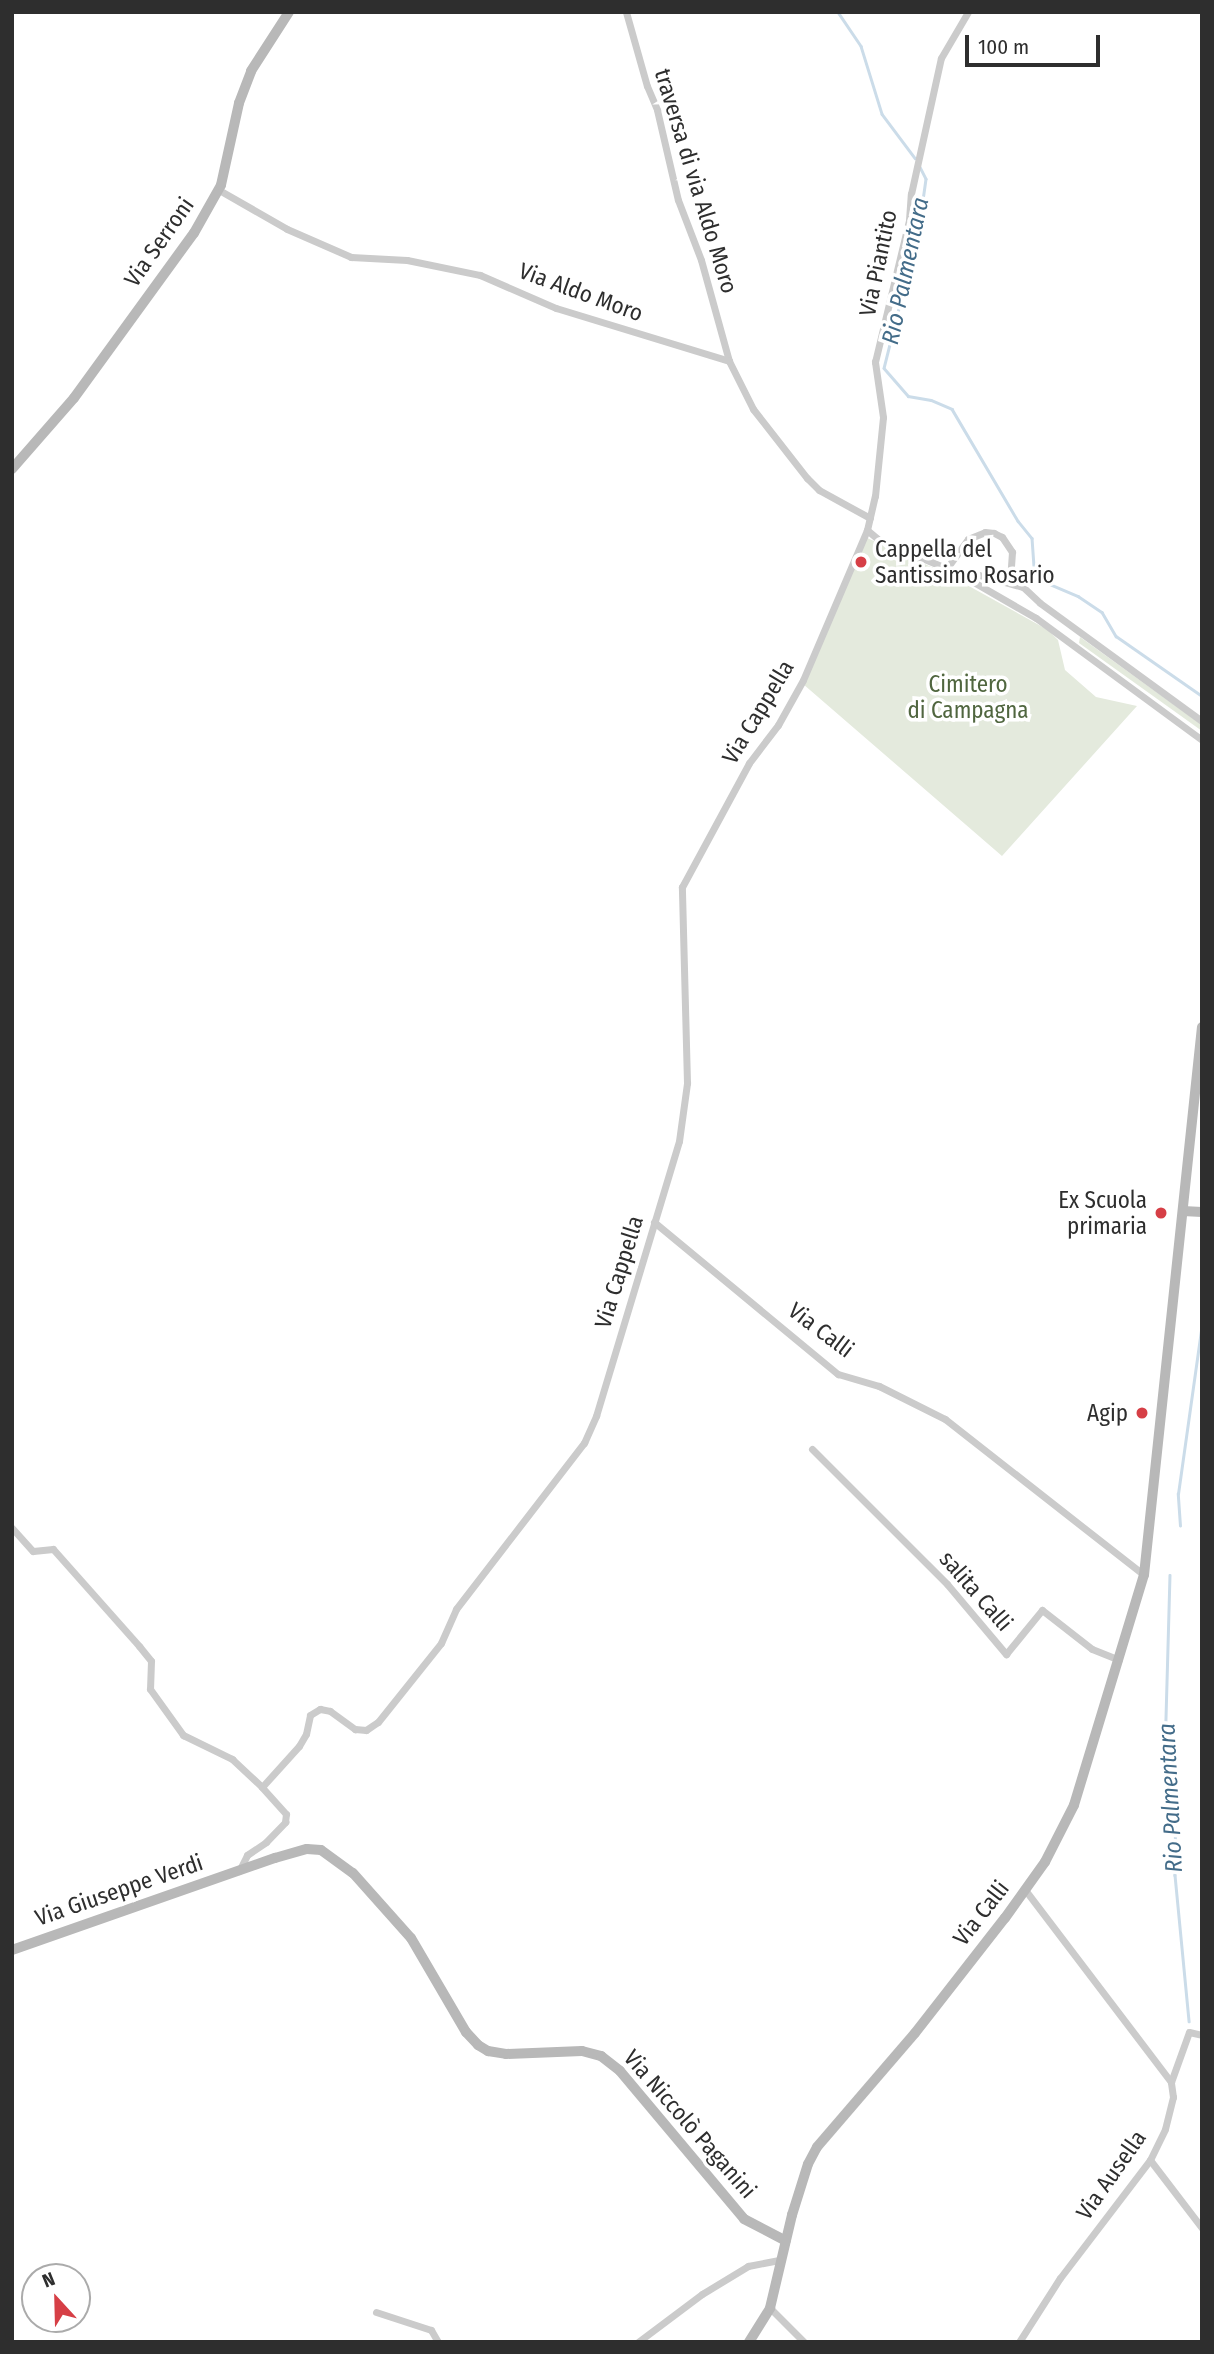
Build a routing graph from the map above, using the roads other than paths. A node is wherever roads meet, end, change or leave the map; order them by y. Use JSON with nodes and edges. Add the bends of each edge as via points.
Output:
{"nodes":[{"id":1,"x":289,"y":12,"type":"edge"},
{"id":2,"x":626,"y":12,"type":"edge"},
{"id":3,"x":968,"y":12,"type":"edge"},
{"id":4,"x":219,"y":190,"type":"junction"},
{"id":5,"x":729,"y":361,"type":"junction"},
{"id":6,"x":12,"y":468,"type":"edge"},
{"id":7,"x":870,"y":517,"type":"junction"},
{"id":8,"x":867,"y":530,"type":"junction"},
{"id":9,"x":947,"y":568,"type":"junction"},
{"id":10,"x":958,"y":573,"type":"junction"},
{"id":11,"x":1010,"y":583,"type":"junction"},
{"id":12,"x":1202,"y":720,"type":"edge"},
{"id":13,"x":1202,"y":740,"type":"edge"},
{"id":14,"x":1202,"y":1027,"type":"edge"},
{"id":15,"x":1183,"y":1211,"type":"junction"},
{"id":16,"x":1202,"y":1212,"type":"edge"},
{"id":17,"x":654,"y":1223,"type":"junction"},
{"id":18,"x":812,"y":1449,"type":"dead end"},
{"id":19,"x":12,"y":1528,"type":"edge"},
{"id":20,"x":1144,"y":1575,"type":"junction"},
{"id":21,"x":1119,"y":1660,"type":"junction"},
{"id":22,"x":262,"y":1787,"type":"junction"},
{"id":23,"x":239,"y":1871,"type":"junction"},
{"id":24,"x":1026,"y":1890,"type":"junction"},
{"id":25,"x":12,"y":1950,"type":"edge"},
{"id":26,"x":1202,"y":2035,"type":"edge"},
{"id":27,"x":1171,"y":2082,"type":"junction"},
{"id":28,"x":1150,"y":2160,"type":"junction"},
{"id":29,"x":1202,"y":2228,"type":"edge"},
{"id":30,"x":786,"y":2241,"type":"junction"},
{"id":31,"x":780,"y":2260,"type":"junction"},
{"id":32,"x":770,"y":2308,"type":"junction"},
{"id":33,"x":376,"y":2312,"type":"dead end"},
{"id":34,"x":438,"y":2342,"type":"edge"},
{"id":35,"x":638,"y":2342,"type":"edge"},
{"id":36,"x":749,"y":2342,"type":"edge"},
{"id":37,"x":804,"y":2342,"type":"edge"},
{"id":38,"x":1019,"y":2342,"type":"edge"}],
"edges":[{"from":1,"to":4,"type":"street","name":"Via Serroni","via":[[251,71]]},
{"from":2,"to":5,"type":"street","name":"traversa di via Aldo Moro"},
{"from":3,"to":7,"type":"street","name":"Via Piantito","via":[[941,58],[875,362],[883,417]]},
{"from":4,"to":5,"type":"street","name":"Via Aldo Moro","via":[[287,229],[351,257],[407,260],[480,275],[556,308]]},
{"from":4,"to":6,"type":"street","name":"Via Serroni","via":[[194,233],[74,398]]},
{"from":5,"to":7,"type":"street","via":[[753,410],[807,478],[819,490]]},
{"from":7,"to":8,"type":"street","name":"Via Piantito"},
{"from":8,"to":9,"type":"street","via":[[879,540]]},
{"from":8,"to":17,"type":"street","name":"Via Cappella","via":[[803,680],[778,725],[749,763],[682,887],[687,1083],[679,1141]]},
{"from":9,"to":10,"type":"street"},
{"from":9,"to":11,"type":"street","via":[[968,539],[994,533],[1012,552]]},
{"from":10,"to":11,"type":"street"},
{"from":10,"to":13,"type":"street","via":[[1068,639]]},
{"from":11,"to":12,"type":"street","via":[[1023,587]]},
{"from":14,"to":15,"type":"street","name":"Via Calli"},
{"from":15,"to":16,"type":"street"},
{"from":15,"to":20,"type":"street","name":"Via Calli"},
{"from":17,"to":20,"type":"street","name":"Via Calli","via":[[838,1374],[879,1386],[945,1419]]},
{"from":17,"to":22,"type":"street","name":"Via Cappella","via":[[584,1443],[456,1609],[441,1643],[379,1722],[366,1730],[355,1729],[320,1709],[310,1715],[299,1746]]},
{"from":18,"to":21,"type":"street","name":"salita Calli","via":[[947,1584],[1006,1654],[1042,1610],[1092,1649]]},
{"from":19,"to":22,"type":"street","via":[[33,1551],[53,1549],[139,1646],[150,1661],[150,1689],[183,1735],[232,1759]]},
{"from":20,"to":21,"type":"street","name":"Via Calli"},
{"from":21,"to":24,"type":"street","name":"Via Calli","via":[[1074,1805]]},
{"from":22,"to":23,"type":"street","via":[[286,1814],[285,1822],[247,1855]]},
{"from":23,"to":25,"type":"street","name":"Via Giuseppe Verdi"},
{"from":23,"to":30,"type":"street","name":"Via Niccolò Paganini","via":[[307,1849],[336,1858],[411,1938],[478,2045],[506,2053],[582,2051],[601,2056],[620,2071],[744,2219]]},
{"from":24,"to":27,"type":"street"},
{"from":24,"to":30,"type":"street","name":"Via Calli","via":[[915,2033],[817,2147]]},
{"from":26,"to":27,"type":"street","name":"Via Ausella","via":[[1189,2032]]},
{"from":27,"to":28,"type":"street","name":"Via Ausella","via":[[1173,2097],[1165,2129]]},
{"from":28,"to":29,"type":"street"},
{"from":28,"to":38,"type":"street","name":"Via Ausella","via":[[1060,2278]]},
{"from":30,"to":31,"type":"street","name":"Via Calli"},
{"from":31,"to":32,"type":"street","name":"Via Calli"},
{"from":31,"to":35,"type":"street","via":[[748,2266]]},
{"from":32,"to":36,"type":"street","name":"Via Calli"},
{"from":32,"to":37,"type":"street"},
{"from":33,"to":34,"type":"street","via":[[431,2330]]}]}
